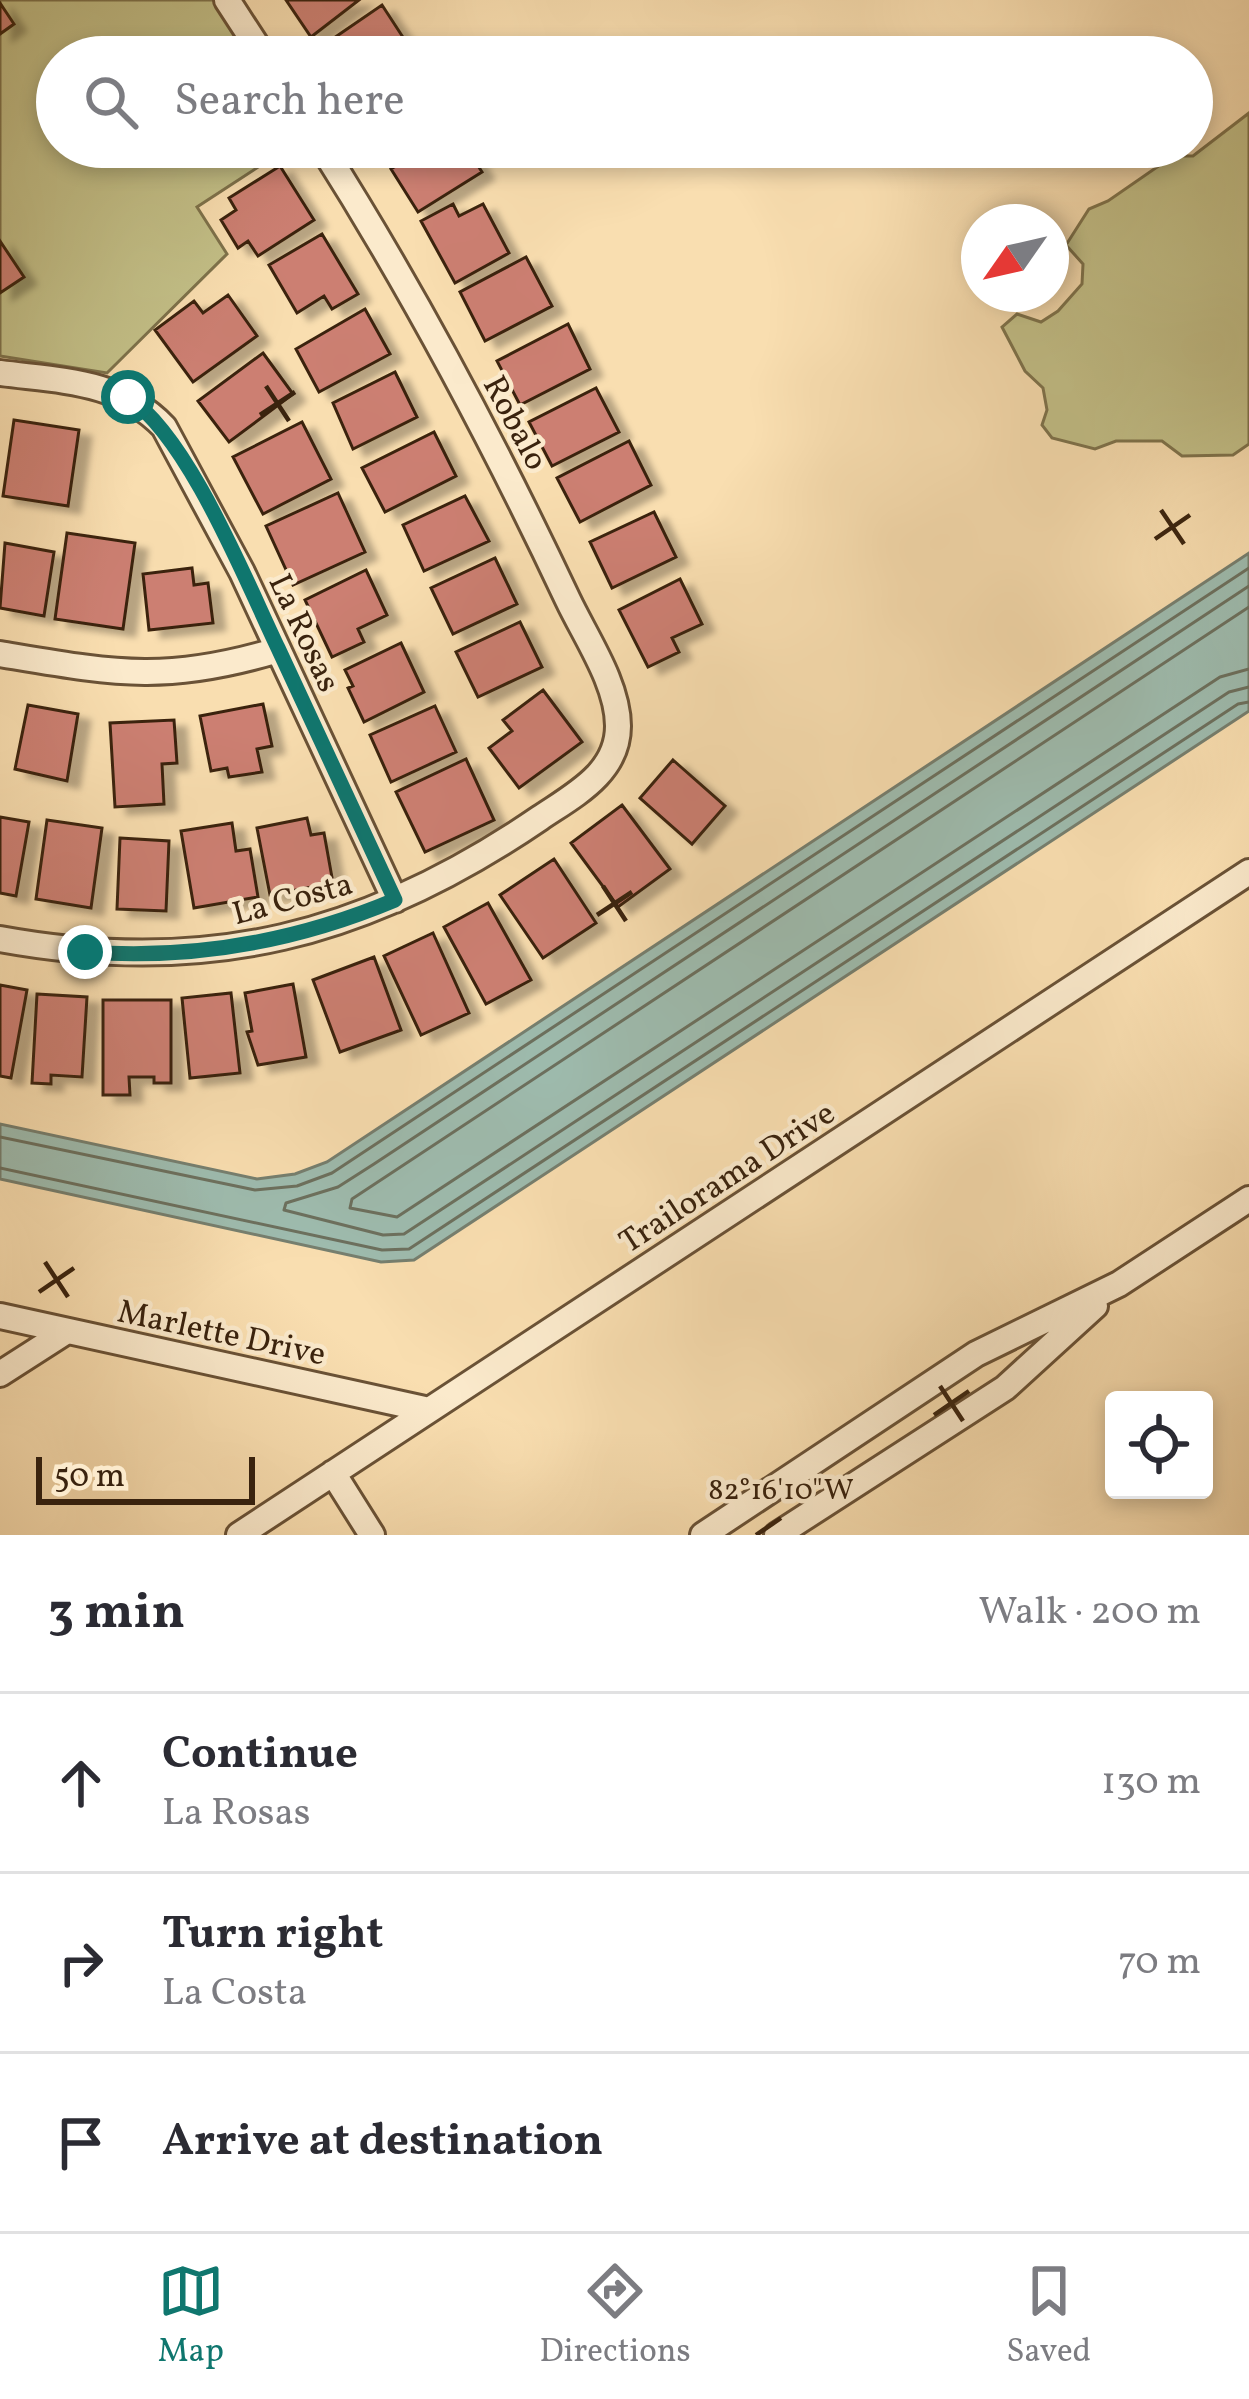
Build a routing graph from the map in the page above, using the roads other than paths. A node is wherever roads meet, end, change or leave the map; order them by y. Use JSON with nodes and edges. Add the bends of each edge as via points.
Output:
{"nodes":[{"id":1,"x":226,"y":0,"type":"edge"},
{"id":2,"x":250,"y":36,"type":"edge"},
{"id":3,"x":334,"y":168,"type":"edge"},
{"id":4,"x":0,"y":373,"type":"edge"},
{"id":5,"x":278,"y":650,"type":"junction"},
{"id":6,"x":0,"y":654,"type":"edge"},
{"id":7,"x":616,"y":742,"type":"joint"},
{"id":8,"x":1249,"y":872,"type":"edge"},
{"id":9,"x":395,"y":900,"type":"junction"},
{"id":10,"x":0,"y":939,"type":"edge"},
{"id":11,"x":1249,"y":1199,"type":"edge"},
{"id":12,"x":1119,"y":1285,"type":"junction"},
{"id":13,"x":0,"y":1316,"type":"edge"},
{"id":14,"x":67,"y":1331,"type":"junction"},
{"id":15,"x":0,"y":1375,"type":"edge"},
{"id":16,"x":429,"y":1410,"type":"junction"},
{"id":17,"x":333,"y":1473,"type":"junction"},
{"id":18,"x":239,"y":1535,"type":"edge"},
{"id":19,"x":373,"y":1535,"type":"edge"},
{"id":20,"x":703,"y":1535,"type":"edge"},
{"id":21,"x":777,"y":1535,"type":"edge"}],
"edges":[{"from":1,"to":2,"type":"street"},
{"from":3,"to":7,"type":"street","name":"Robalo","via":[[518,493],[610,690]]},
{"from":4,"to":5,"type":"street","name":"La Rosas","via":[[96,386],[147,410],[177,448]]},
{"from":5,"to":6,"type":"street","via":[[153,675]]},
{"from":5,"to":9,"type":"street","name":"La Rosas"},
{"from":7,"to":9,"type":"street","name":"La Costa","via":[[590,784]]},
{"from":8,"to":16,"type":"street","name":"Trailorama Drive"},
{"from":9,"to":10,"type":"street","name":"La Costa","via":[[313,931],[225,949],[133,956]]},
{"from":11,"to":12,"type":"street"},
{"from":12,"to":20,"type":"street","via":[[976,1354]]},
{"from":12,"to":21,"type":"street","via":[[1005,1388]]},
{"from":13,"to":14,"type":"street","name":"Marlette Drive"},
{"from":14,"to":15,"type":"street"},
{"from":14,"to":16,"type":"street","name":"Marlette Drive"},
{"from":16,"to":17,"type":"street","name":"Trailorama Drive"},
{"from":17,"to":18,"type":"street","name":"Trailorama Drive"},
{"from":17,"to":19,"type":"street"}]}
